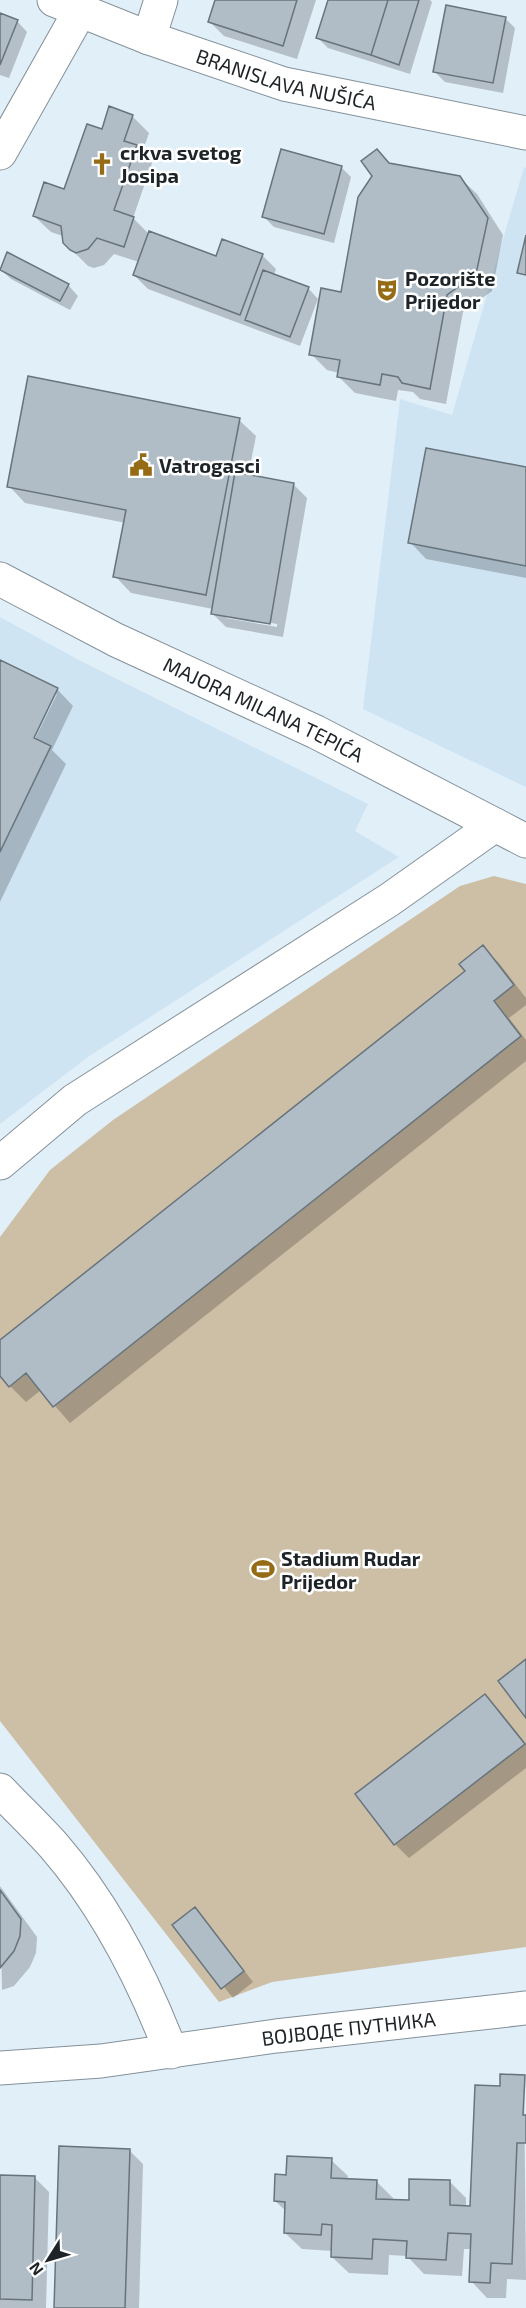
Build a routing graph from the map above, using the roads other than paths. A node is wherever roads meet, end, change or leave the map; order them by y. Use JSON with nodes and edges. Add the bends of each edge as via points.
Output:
{"nodes":[{"id":1,"x":161,"y":0,"type":"edge"},
{"id":2,"x":67,"y":5,"type":"edge"},
{"id":3,"x":149,"y":38,"type":"junction"},
{"id":4,"x":526,"y":133,"type":"edge"},
{"id":5,"x":0,"y":153,"type":"edge"},
{"id":6,"x":0,"y":579,"type":"edge"},
{"id":7,"x":495,"y":825,"type":"junction"},
{"id":8,"x":526,"y":841,"type":"edge"},
{"id":9,"x":0,"y":1163,"type":"edge"},
{"id":10,"x":0,"y":1790,"type":"edge"},
{"id":11,"x":526,"y":2008,"type":"edge"},
{"id":12,"x":171,"y":2052,"type":"junction"},
{"id":13,"x":0,"y":2068,"type":"edge"}],
"edges":[{"from":1,"to":3,"type":"street"},
{"from":2,"to":3,"type":"street","name":"BRANISLAVA NUŠIĆA"},
{"from":2,"to":5,"type":"street"},
{"from":3,"to":4,"type":"street","name":"BRANISLAVA NUŠIĆA","via":[[284,84]]},
{"from":6,"to":7,"type":"street","name":"MAJORA MILANA TEPIĆA","via":[[116,640],[316,732]]},
{"from":7,"to":8,"type":"street","name":"MAJORA MILANA TEPIĆA"},
{"from":7,"to":9,"type":"street","via":[[389,900],[75,1100]]},
{"from":10,"to":12,"type":"street","via":[[54,1847],[106,1918],[144,1987]]},
{"from":11,"to":12,"type":"street","name":"ВОЈВОДЕ ПУТНИКА"},
{"from":12,"to":13,"type":"street","name":"ВОЈВОДЕ ПУТНИКА"}]}
